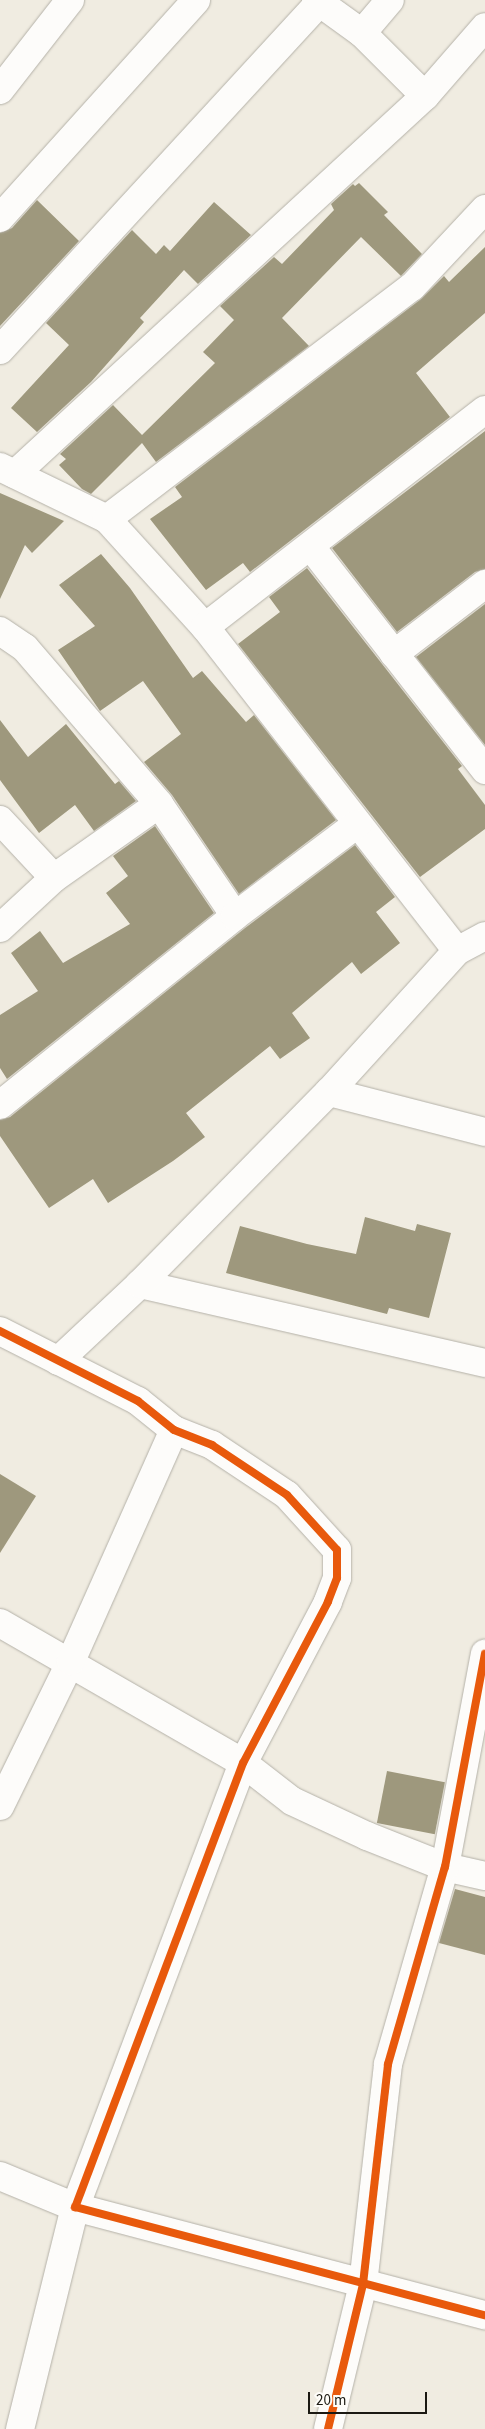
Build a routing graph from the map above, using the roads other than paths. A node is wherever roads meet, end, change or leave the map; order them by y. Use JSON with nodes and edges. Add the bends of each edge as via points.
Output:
{"nodes":[{"id":1,"x":70,"y":0,"type":"edge"},
{"id":2,"x":196,"y":0,"type":"edge"},
{"id":3,"x":390,"y":0,"type":"edge"},
{"id":4,"x":318,"y":1,"type":"edge"},
{"id":5,"x":485,"y":27,"type":"edge"},
{"id":6,"x":362,"y":33,"type":"junction"},
{"id":7,"x":0,"y":90,"type":"edge"},
{"id":8,"x":425,"y":96,"type":"junction"},
{"id":9,"x":485,"y":209,"type":"edge"},
{"id":10,"x":0,"y":218,"type":"edge"},
{"id":11,"x":0,"y":350,"type":"edge"},
{"id":12,"x":485,"y":410,"type":"edge"},
{"id":13,"x":8,"y":470,"type":"edge"},
{"id":14,"x":107,"y":519,"type":"junction"},
{"id":15,"x":311,"y":547,"type":"junction"},
{"id":16,"x":485,"y":584,"type":"edge"},
{"id":17,"x":205,"y":627,"type":"junction"},
{"id":18,"x":0,"y":631,"type":"edge"},
{"id":19,"x":394,"y":654,"type":"junction"},
{"id":20,"x":485,"y":770,"type":"edge"},
{"id":21,"x":158,"y":804,"type":"junction"},
{"id":22,"x":0,"y":820,"type":"edge"},
{"id":23,"x":357,"y":824,"type":"junction"},
{"id":24,"x":54,"y":878,"type":"junction"},
{"id":25,"x":236,"y":916,"type":"junction"},
{"id":26,"x":0,"y":928,"type":"edge"},
{"id":27,"x":485,"y":936,"type":"edge"},
{"id":28,"x":457,"y":951,"type":"junction"},
{"id":29,"x":329,"y":1092,"type":"junction"},
{"id":30,"x":0,"y":1105,"type":"edge"},
{"id":31,"x":485,"y":1132,"type":"edge"},
{"id":32,"x":140,"y":1284,"type":"junction"},
{"id":33,"x":0,"y":1331,"type":"edge"},
{"id":34,"x":58,"y":1361,"type":"junction"},
{"id":35,"x":485,"y":1363,"type":"edge"},
{"id":36,"x":174,"y":1430,"type":"junction"},
{"id":37,"x":0,"y":1623,"type":"edge"},
{"id":38,"x":485,"y":1654,"type":"edge"},
{"id":39,"x":71,"y":1661,"type":"junction"},
{"id":40,"x":243,"y":1763,"type":"junction"},
{"id":41,"x":0,"y":1806,"type":"edge"},
{"id":42,"x":445,"y":1867,"type":"junction"},
{"id":43,"x":485,"y":1876,"type":"edge"},
{"id":44,"x":0,"y":2176,"type":"edge"},
{"id":45,"x":75,"y":2207,"type":"junction"},
{"id":46,"x":363,"y":2284,"type":"junction"},
{"id":47,"x":485,"y":2315,"type":"edge"},
{"id":48,"x":20,"y":2429,"type":"edge"},
{"id":49,"x":328,"y":2429,"type":"edge"}],
"edges":[{"from":1,"to":7,"type":"street"},
{"from":2,"to":10,"type":"street"},
{"from":3,"to":6,"type":"street"},
{"from":4,"to":6,"type":"street"},
{"from":4,"to":11,"type":"street"},
{"from":5,"to":8,"type":"street"},
{"from":6,"to":8,"type":"street"},
{"from":8,"to":13,"type":"street"},
{"from":9,"to":14,"type":"street","via":[[412,286]]},
{"from":12,"to":15,"type":"street"},
{"from":13,"to":14,"type":"street"},
{"from":14,"to":17,"type":"street"},
{"from":15,"to":17,"type":"street"},
{"from":15,"to":19,"type":"street"},
{"from":16,"to":19,"type":"street"},
{"from":17,"to":23,"type":"street"},
{"from":18,"to":21,"type":"street","via":[[26,648]]},
{"from":19,"to":20,"type":"street"},
{"from":21,"to":24,"type":"street"},
{"from":21,"to":25,"type":"street"},
{"from":22,"to":24,"type":"street"},
{"from":23,"to":25,"type":"street"},
{"from":23,"to":28,"type":"street"},
{"from":24,"to":26,"type":"street"},
{"from":25,"to":30,"type":"street"},
{"from":27,"to":28,"type":"street"},
{"from":28,"to":29,"type":"street"},
{"from":29,"to":31,"type":"street"},
{"from":29,"to":32,"type":"street"},
{"from":32,"to":34,"type":"street"},
{"from":32,"to":35,"type":"street"},
{"from":33,"to":34,"type":"street"},
{"from":34,"to":36,"type":"street","via":[[138,1401]]},
{"from":36,"to":39,"type":"street"},
{"from":36,"to":40,"type":"street","via":[[212,1445],[287,1495],[337,1550],[337,1578],[328,1602]]},
{"from":37,"to":39,"type":"street"},
{"from":38,"to":42,"type":"street"},
{"from":39,"to":40,"type":"street"},
{"from":39,"to":41,"type":"street"},
{"from":40,"to":42,"type":"street","via":[[292,1801],[366,1836]]},
{"from":40,"to":45,"type":"street"},
{"from":42,"to":43,"type":"street"},
{"from":42,"to":46,"type":"street","via":[[388,2064]]},
{"from":44,"to":45,"type":"street"},
{"from":45,"to":46,"type":"street"},
{"from":45,"to":48,"type":"street"},
{"from":46,"to":47,"type":"street"},
{"from":46,"to":49,"type":"street"}]}
